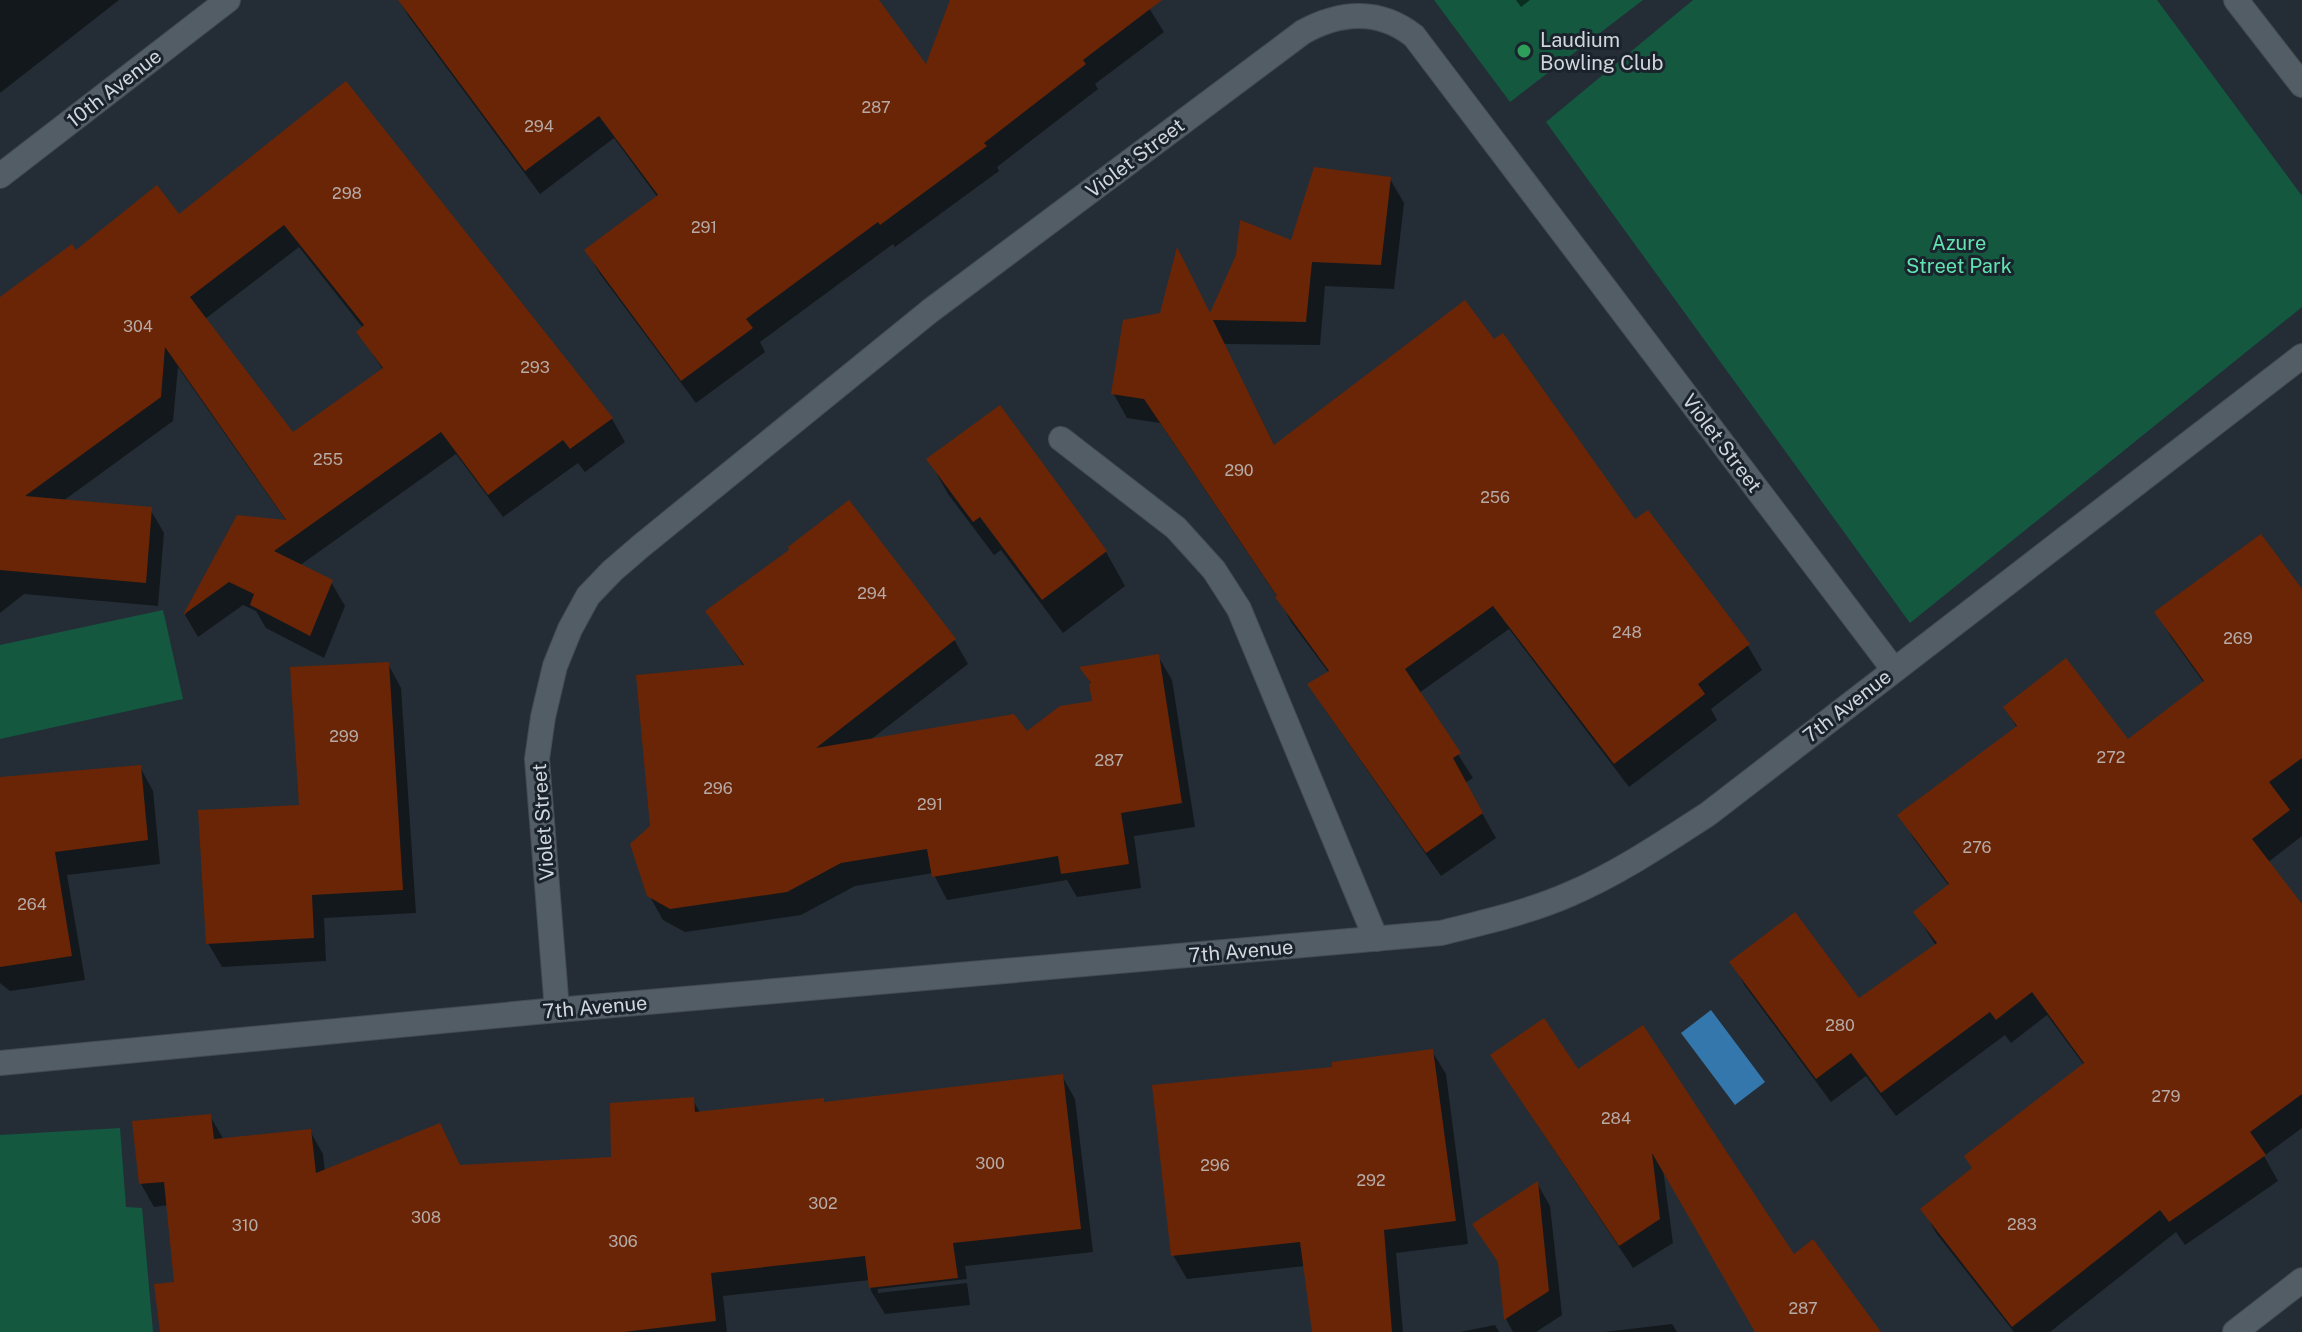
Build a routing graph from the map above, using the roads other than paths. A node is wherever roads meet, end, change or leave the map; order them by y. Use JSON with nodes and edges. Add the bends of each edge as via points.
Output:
{"nodes":[{"id":1,"x":228,"y":0,"type":"edge"},
{"id":2,"x":2236,"y":0,"type":"edge"},
{"id":3,"x":2302,"y":85,"type":"edge"},
{"id":4,"x":0,"y":176,"type":"edge"},
{"id":5,"x":2302,"y":356,"type":"edge"},
{"id":6,"x":1061,"y":439,"type":"dead end"},
{"id":7,"x":1894,"y":670,"type":"junction"},
{"id":8,"x":1376,"y":939,"type":"junction"},
{"id":9,"x":557,"y":1010,"type":"junction"},
{"id":10,"x":0,"y":1063,"type":"edge"},
{"id":11,"x":2302,"y":1280,"type":"edge"},
{"id":12,"x":2235,"y":1332,"type":"edge"}],
"edges":[{"from":1,"to":4,"type":"street","name":"10th Avenue"},
{"from":2,"to":3,"type":"street"},
{"from":5,"to":7,"type":"street","name":"7th Avenue"},
{"from":6,"to":8,"type":"street","via":[[1176,528],[1214,570],[1239,609]]},
{"from":7,"to":8,"type":"street","name":"7th Avenue","via":[[1708,814],[1601,880],[1534,908],[1467,927]]},
{"from":7,"to":9,"type":"street","name":"Violet Street","via":[[1414,36],[1383,18],[1340,18],[1303,32],[930,311],[641,546],[588,596],[555,666],[537,759]]},
{"from":8,"to":9,"type":"street","name":"7th Avenue"},
{"from":9,"to":10,"type":"street","name":"7th Avenue"},
{"from":11,"to":12,"type":"street"}]}
